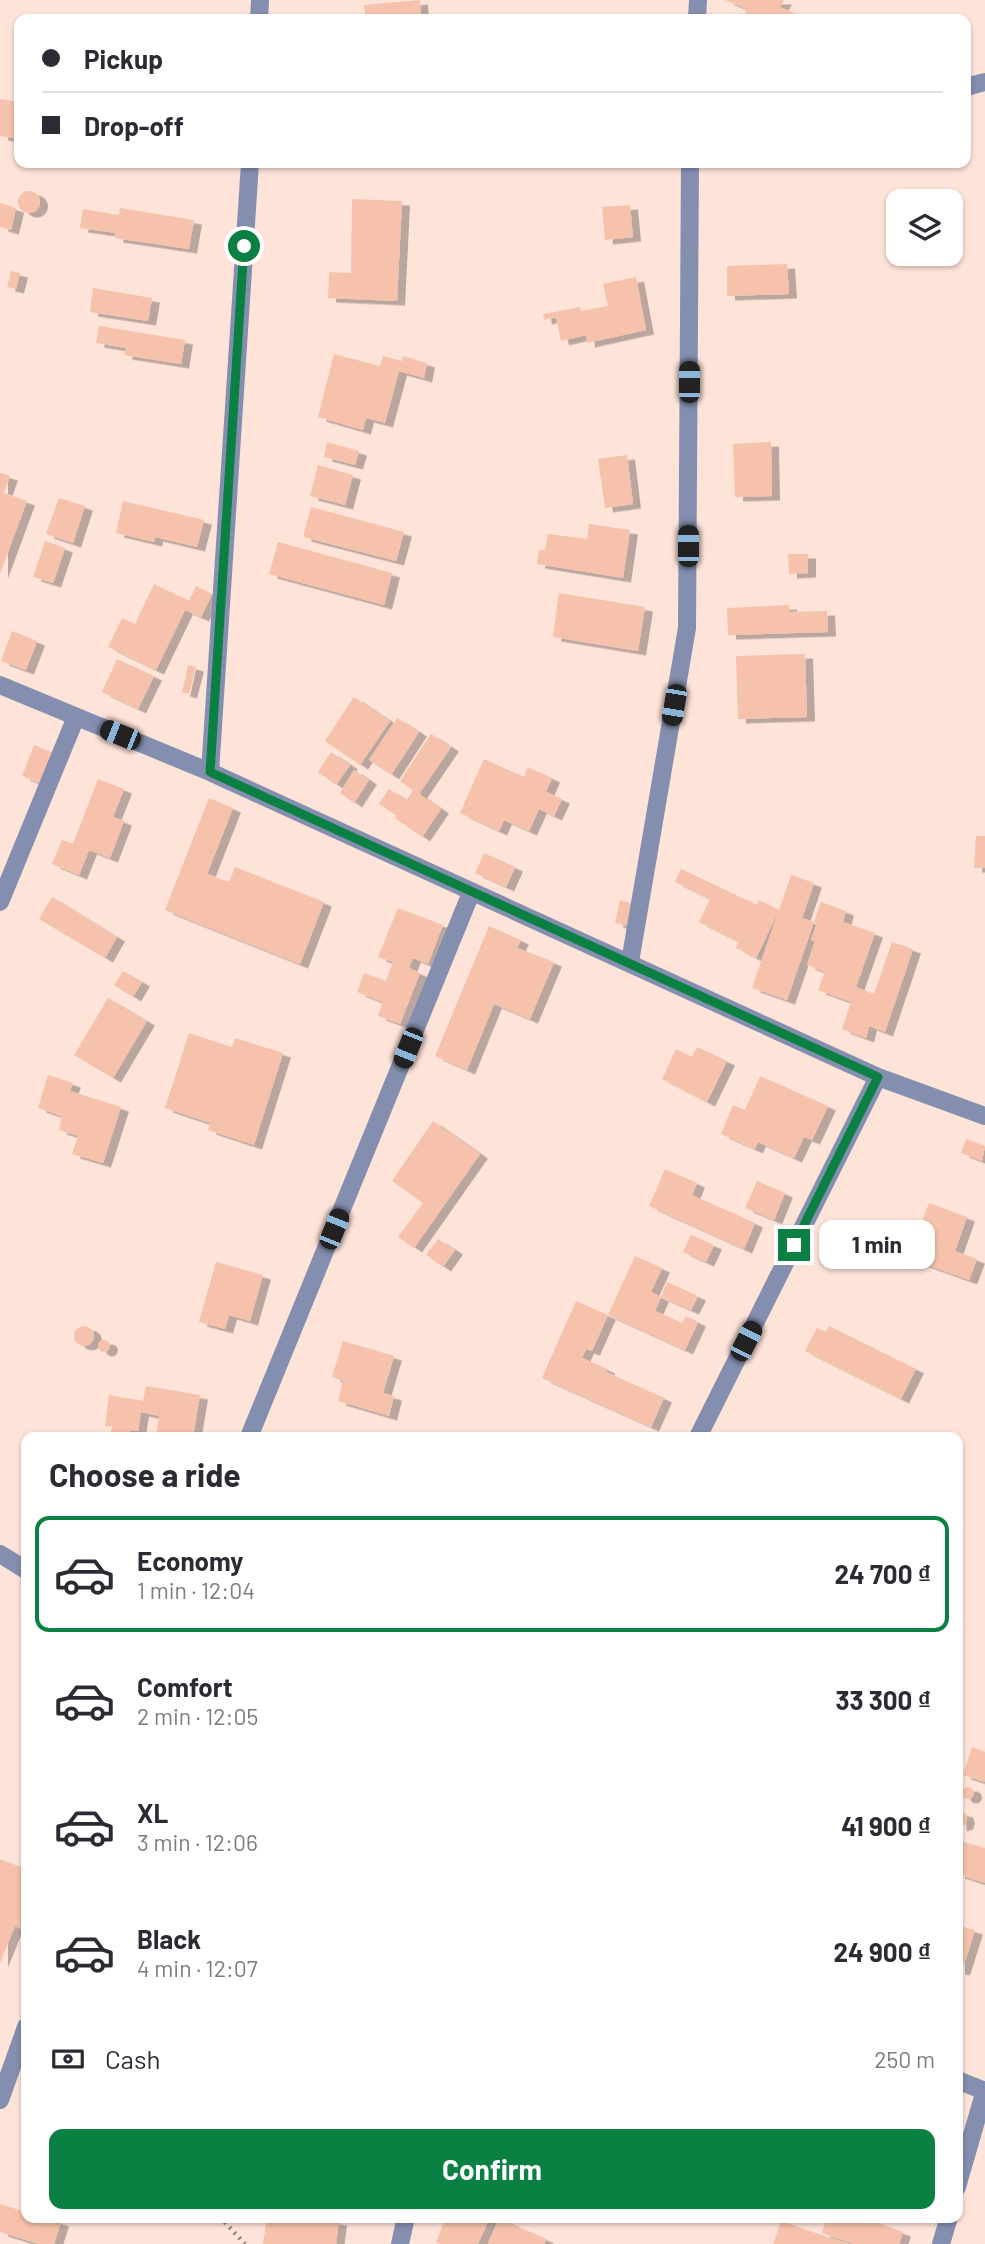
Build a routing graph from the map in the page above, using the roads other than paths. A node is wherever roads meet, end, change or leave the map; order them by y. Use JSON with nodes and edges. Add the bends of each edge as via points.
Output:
{"nodes":[{"id":1,"x":250,"y":168,"type":"edge"},
{"id":2,"x":690,"y":168,"type":"edge"},
{"id":3,"x":0,"y":685,"type":"edge"},
{"id":4,"x":75,"y":717,"type":"junction"},
{"id":5,"x":210,"y":772,"type":"junction"},
{"id":6,"x":471,"y":892,"type":"junction"},
{"id":7,"x":0,"y":902,"type":"edge"},
{"id":8,"x":630,"y":962,"type":"junction"},
{"id":9,"x":878,"y":1077,"type":"junction"},
{"id":10,"x":985,"y":1116,"type":"edge"},
{"id":11,"x":251,"y":1432,"type":"edge"},
{"id":12,"x":700,"y":1432,"type":"edge"},
{"id":13,"x":0,"y":1554,"type":"edge"},
{"id":14,"x":21,"y":1567,"type":"edge"},
{"id":15,"x":21,"y":2041,"type":"edge"},
{"id":16,"x":963,"y":2082,"type":"edge"},
{"id":17,"x":985,"y":2091,"type":"edge"},
{"id":18,"x":0,"y":2099,"type":"edge"},
{"id":19,"x":963,"y":2166,"type":"edge"},
{"id":20,"x":405,"y":2223,"type":"edge"},
{"id":21,"x":947,"y":2223,"type":"edge"},
{"id":22,"x":400,"y":2244,"type":"edge"},
{"id":23,"x":941,"y":2244,"type":"edge"}],
"edges":[{"from":1,"to":5,"type":"street"},
{"from":2,"to":8,"type":"street","via":[[687,628]]},
{"from":3,"to":4,"type":"street"},
{"from":4,"to":5,"type":"street"},
{"from":4,"to":7,"type":"street"},
{"from":5,"to":6,"type":"street"},
{"from":6,"to":8,"type":"street"},
{"from":6,"to":11,"type":"street"},
{"from":8,"to":9,"type":"street"},
{"from":9,"to":10,"type":"street"},
{"from":9,"to":12,"type":"street"},
{"from":13,"to":14,"type":"street"},
{"from":15,"to":18,"type":"street"},
{"from":16,"to":17,"type":"street"},
{"from":17,"to":19,"type":"street"},
{"from":20,"to":22,"type":"street"},
{"from":21,"to":23,"type":"street"}]}
